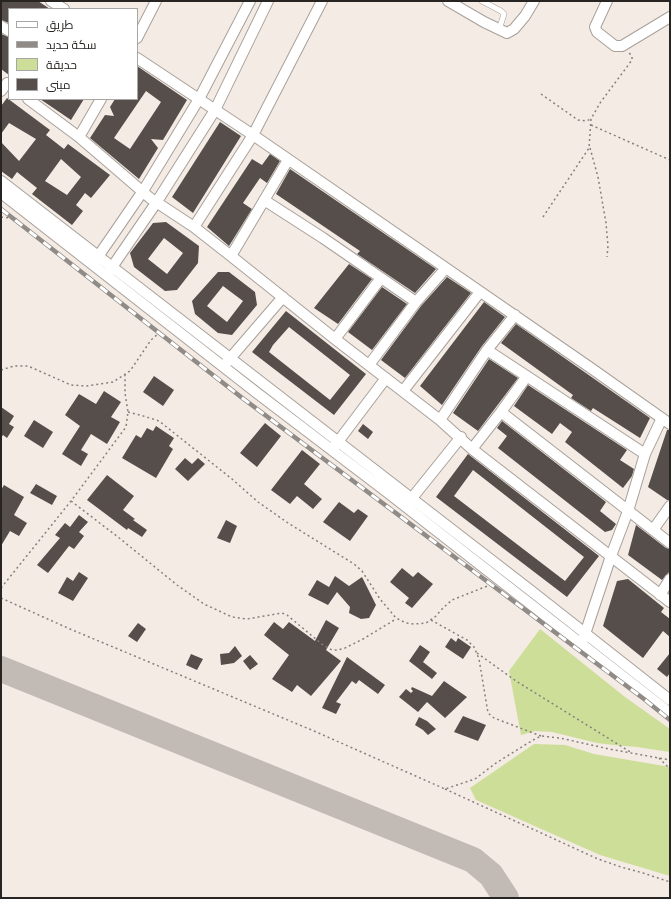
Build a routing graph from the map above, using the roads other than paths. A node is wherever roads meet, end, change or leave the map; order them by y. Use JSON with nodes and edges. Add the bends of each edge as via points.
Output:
{"nodes":[{"id":1,"x":52,"y":1,"type":"edge"},
{"id":2,"x":250,"y":1,"type":"edge"},
{"id":3,"x":268,"y":1,"type":"edge"},
{"id":4,"x":322,"y":1,"type":"edge"},
{"id":5,"x":448,"y":1,"type":"edge"},
{"id":6,"x":482,"y":1,"type":"edge"},
{"id":7,"x":534,"y":1,"type":"edge"},
{"id":8,"x":607,"y":1,"type":"edge"},
{"id":9,"x":154,"y":2,"type":"edge"},
{"id":10,"x":62,"y":8,"type":"edge"},
{"id":11,"x":670,"y":17,"type":"edge"},
{"id":12,"x":499,"y":30,"type":"junction"},
{"id":13,"x":138,"y":36,"type":"edge"},
{"id":14,"x":138,"y":59,"type":"edge"},
{"id":15,"x":199,"y":99,"type":"junction"},
{"id":16,"x":32,"y":100,"type":"edge"},
{"id":17,"x":100,"y":100,"type":"edge"},
{"id":18,"x":43,"y":103,"type":"edge"},
{"id":19,"x":215,"y":110,"type":"junction"},
{"id":20,"x":253,"y":135,"type":"junction"},
{"id":21,"x":79,"y":137,"type":"junction"},
{"id":22,"x":288,"y":160,"type":"junction"},
{"id":23,"x":1,"y":181,"type":"edge"},
{"id":24,"x":143,"y":191,"type":"junction"},
{"id":25,"x":1,"y":193,"type":"edge"},
{"id":26,"x":264,"y":200,"type":"junction"},
{"id":27,"x":156,"y":203,"type":"junction"},
{"id":28,"x":194,"y":227,"type":"junction"},
{"id":29,"x":231,"y":256,"type":"junction"},
{"id":30,"x":95,"y":260,"type":"junction"},
{"id":31,"x":446,"y":268,"type":"junction"},
{"id":32,"x":109,"y":271,"type":"junction"},
{"id":33,"x":381,"y":278,"type":"junction"},
{"id":34,"x":480,"y":292,"type":"junction"},
{"id":35,"x":283,"y":297,"type":"junction"},
{"id":36,"x":416,"y":302,"type":"junction"},
{"id":37,"x":515,"y":316,"type":"junction"},
{"id":38,"x":335,"y":339,"type":"junction"},
{"id":39,"x":487,"y":350,"type":"junction"},
{"id":40,"x":230,"y":358,"type":"junction"},
{"id":41,"x":369,"y":365,"type":"junction"},
{"id":42,"x":223,"y":367,"type":"junction"},
{"id":43,"x":527,"y":376,"type":"junction"},
{"id":44,"x":386,"y":378,"type":"junction"},
{"id":45,"x":403,"y":391,"type":"junction"},
{"id":46,"x":501,"y":412,"type":"junction"},
{"id":47,"x":440,"y":420,"type":"junction"},
{"id":48,"x":666,"y":421,"type":"edge"},
{"id":49,"x":461,"y":437,"type":"junction"},
{"id":50,"x":335,"y":446,"type":"junction"},
{"id":51,"x":472,"y":449,"type":"junction"},
{"id":52,"x":646,"y":454,"type":"junction"},
{"id":53,"x":409,"y":503,"type":"junction"},
{"id":54,"x":670,"y":506,"type":"edge"},
{"id":55,"x":628,"y":511,"type":"junction"},
{"id":56,"x":653,"y":530,"type":"junction"},
{"id":57,"x":670,"y":543,"type":"edge"},
{"id":58,"x":611,"y":556,"type":"junction"},
{"id":59,"x":670,"y":579,"type":"edge"},
{"id":60,"x":660,"y":595,"type":"junction"},
{"id":61,"x":670,"y":602,"type":"edge"},
{"id":62,"x":584,"y":639,"type":"junction"},
{"id":63,"x":670,"y":700,"type":"edge"},
{"id":64,"x":670,"y":713,"type":"edge"}],
"edges":[{"from":1,"to":10,"type":"street"},
{"from":2,"to":15,"type":"street"},
{"from":3,"to":19,"type":"street"},
{"from":4,"to":20,"type":"street"},
{"from":5,"to":12,"type":"street"},
{"from":6,"to":12,"type":"lane","via":[[504,14]]},
{"from":7,"to":12,"type":"street","via":[[514,29],[506,33]]},
{"from":8,"to":11,"type":"street","via":[[595,26],[597,32],[615,46],[622,46]]},
{"from":9,"to":13,"type":"street"},
{"from":14,"to":15,"type":"street"},
{"from":15,"to":19,"type":"street"},
{"from":15,"to":24,"type":"street"},
{"from":16,"to":18,"type":"street"},
{"from":17,"to":21,"type":"street"},
{"from":18,"to":21,"type":"street"},
{"from":19,"to":20,"type":"street"},
{"from":19,"to":27,"type":"street"},
{"from":20,"to":22,"type":"street"},
{"from":20,"to":28,"type":"street"},
{"from":21,"to":24,"type":"street"},
{"from":22,"to":26,"type":"street"},
{"from":22,"to":31,"type":"street"},
{"from":23,"to":30,"type":"street"},
{"from":24,"to":27,"type":"street"},
{"from":24,"to":30,"type":"street"},
{"from":25,"to":30,"type":"street"},
{"from":26,"to":29,"type":"street"},
{"from":26,"to":33,"type":"street"},
{"from":27,"to":28,"type":"street"},
{"from":27,"to":32,"type":"street"},
{"from":28,"to":29,"type":"street"},
{"from":29,"to":35,"type":"street"},
{"from":30,"to":32,"type":"street"},
{"from":31,"to":34,"type":"street"},
{"from":31,"to":36,"type":"street"},
{"from":32,"to":40,"type":"street"},
{"from":32,"to":42,"type":"street"},
{"from":33,"to":36,"type":"street"},
{"from":33,"to":38,"type":"street"},
{"from":34,"to":37,"type":"street"},
{"from":34,"to":45,"type":"street"},
{"from":35,"to":38,"type":"street"},
{"from":35,"to":40,"type":"street"},
{"from":36,"to":41,"type":"street"},
{"from":37,"to":39,"type":"street"},
{"from":37,"to":48,"type":"street"},
{"from":38,"to":41,"type":"street"},
{"from":39,"to":43,"type":"street"},
{"from":39,"to":47,"type":"street"},
{"from":40,"to":42,"type":"street"},
{"from":40,"to":50,"type":"street"},
{"from":41,"to":44,"type":"street"},
{"from":42,"to":50,"type":"street"},
{"from":43,"to":46,"type":"street"},
{"from":43,"to":52,"type":"street"},
{"from":44,"to":45,"type":"street"},
{"from":44,"to":50,"type":"street"},
{"from":45,"to":47,"type":"street"},
{"from":46,"to":51,"type":"street"},
{"from":46,"to":55,"type":"street"},
{"from":47,"to":49,"type":"street"},
{"from":48,"to":52,"type":"street"},
{"from":49,"to":51,"type":"street"},
{"from":49,"to":53,"type":"street"},
{"from":50,"to":53,"type":"street"},
{"from":51,"to":58,"type":"street"},
{"from":52,"to":55,"type":"street"},
{"from":53,"to":62,"type":"street"},
{"from":53,"to":62,"type":"street","via":[[500,579]]},
{"from":54,"to":56,"type":"street"},
{"from":55,"to":56,"type":"street"},
{"from":55,"to":58,"type":"street"},
{"from":56,"to":57,"type":"street"},
{"from":58,"to":60,"type":"street"},
{"from":58,"to":62,"type":"street"},
{"from":59,"to":60,"type":"street"},
{"from":60,"to":61,"type":"street"},
{"from":62,"to":63,"type":"street"},
{"from":62,"to":64,"type":"street"}]}
